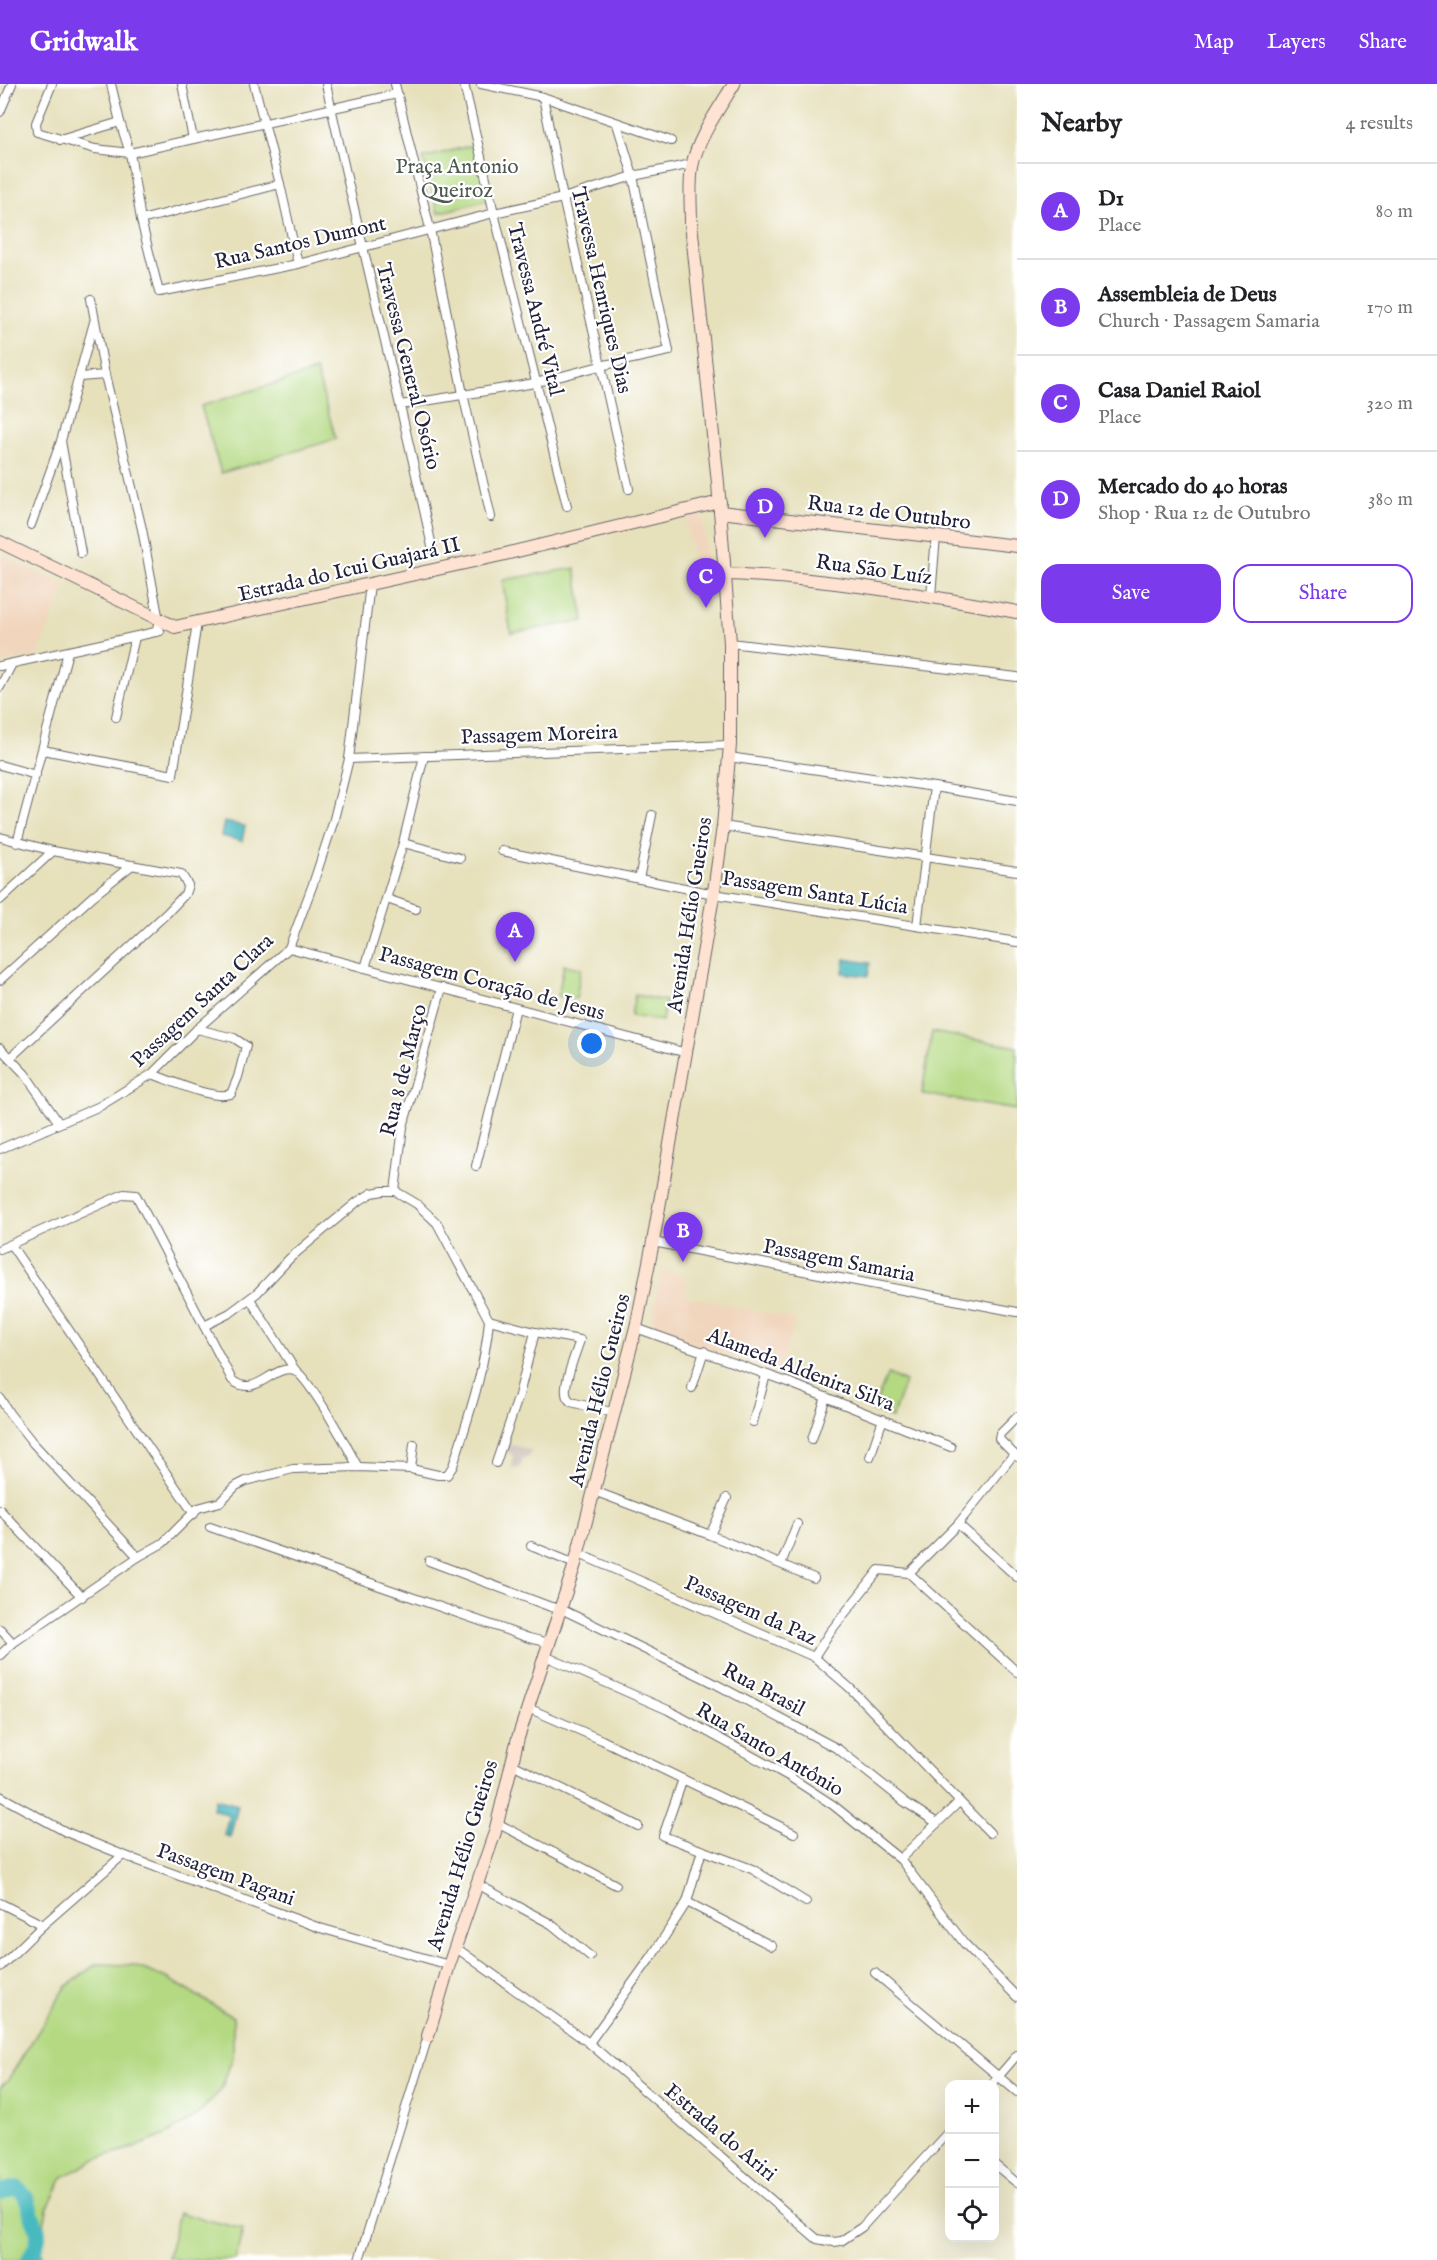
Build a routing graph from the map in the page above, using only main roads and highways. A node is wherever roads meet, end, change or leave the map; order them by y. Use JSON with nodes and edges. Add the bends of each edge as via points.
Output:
{"nodes":[{"id":1,"x":734,"y":84,"type":"edge"},
{"id":2,"x":720,"y":507,"type":"junction"},
{"id":3,"x":0,"y":542,"type":"edge"},
{"id":4,"x":1017,"y":546,"type":"edge"},
{"id":5,"x":725,"y":574,"type":"junction"},
{"id":6,"x":1017,"y":612,"type":"edge"},
{"id":7,"x":428,"y":2036,"type":"road end"}],
"edges":[{"from":1,"to":2,"type":"main road","name":"Avenida Hélio Gueiros","via":[[692,164],[692,223]]},
{"from":2,"to":3,"type":"main road","name":"Estrada do Icui Guajará II","via":[[175,627]]},
{"from":2,"to":4,"type":"main road","name":"Rua 12 de Outubro"},
{"from":2,"to":5,"type":"main road","name":"Avenida Hélio Gueiros"},
{"from":5,"to":6,"type":"main road","name":"Rua São Luíz","via":[[932,596]]},
{"from":5,"to":7,"type":"main road","name":"Avenida Hélio Gueiros","via":[[730,643],[729,751],[723,826],[654,1242],[636,1328],[576,1558]]}]}
